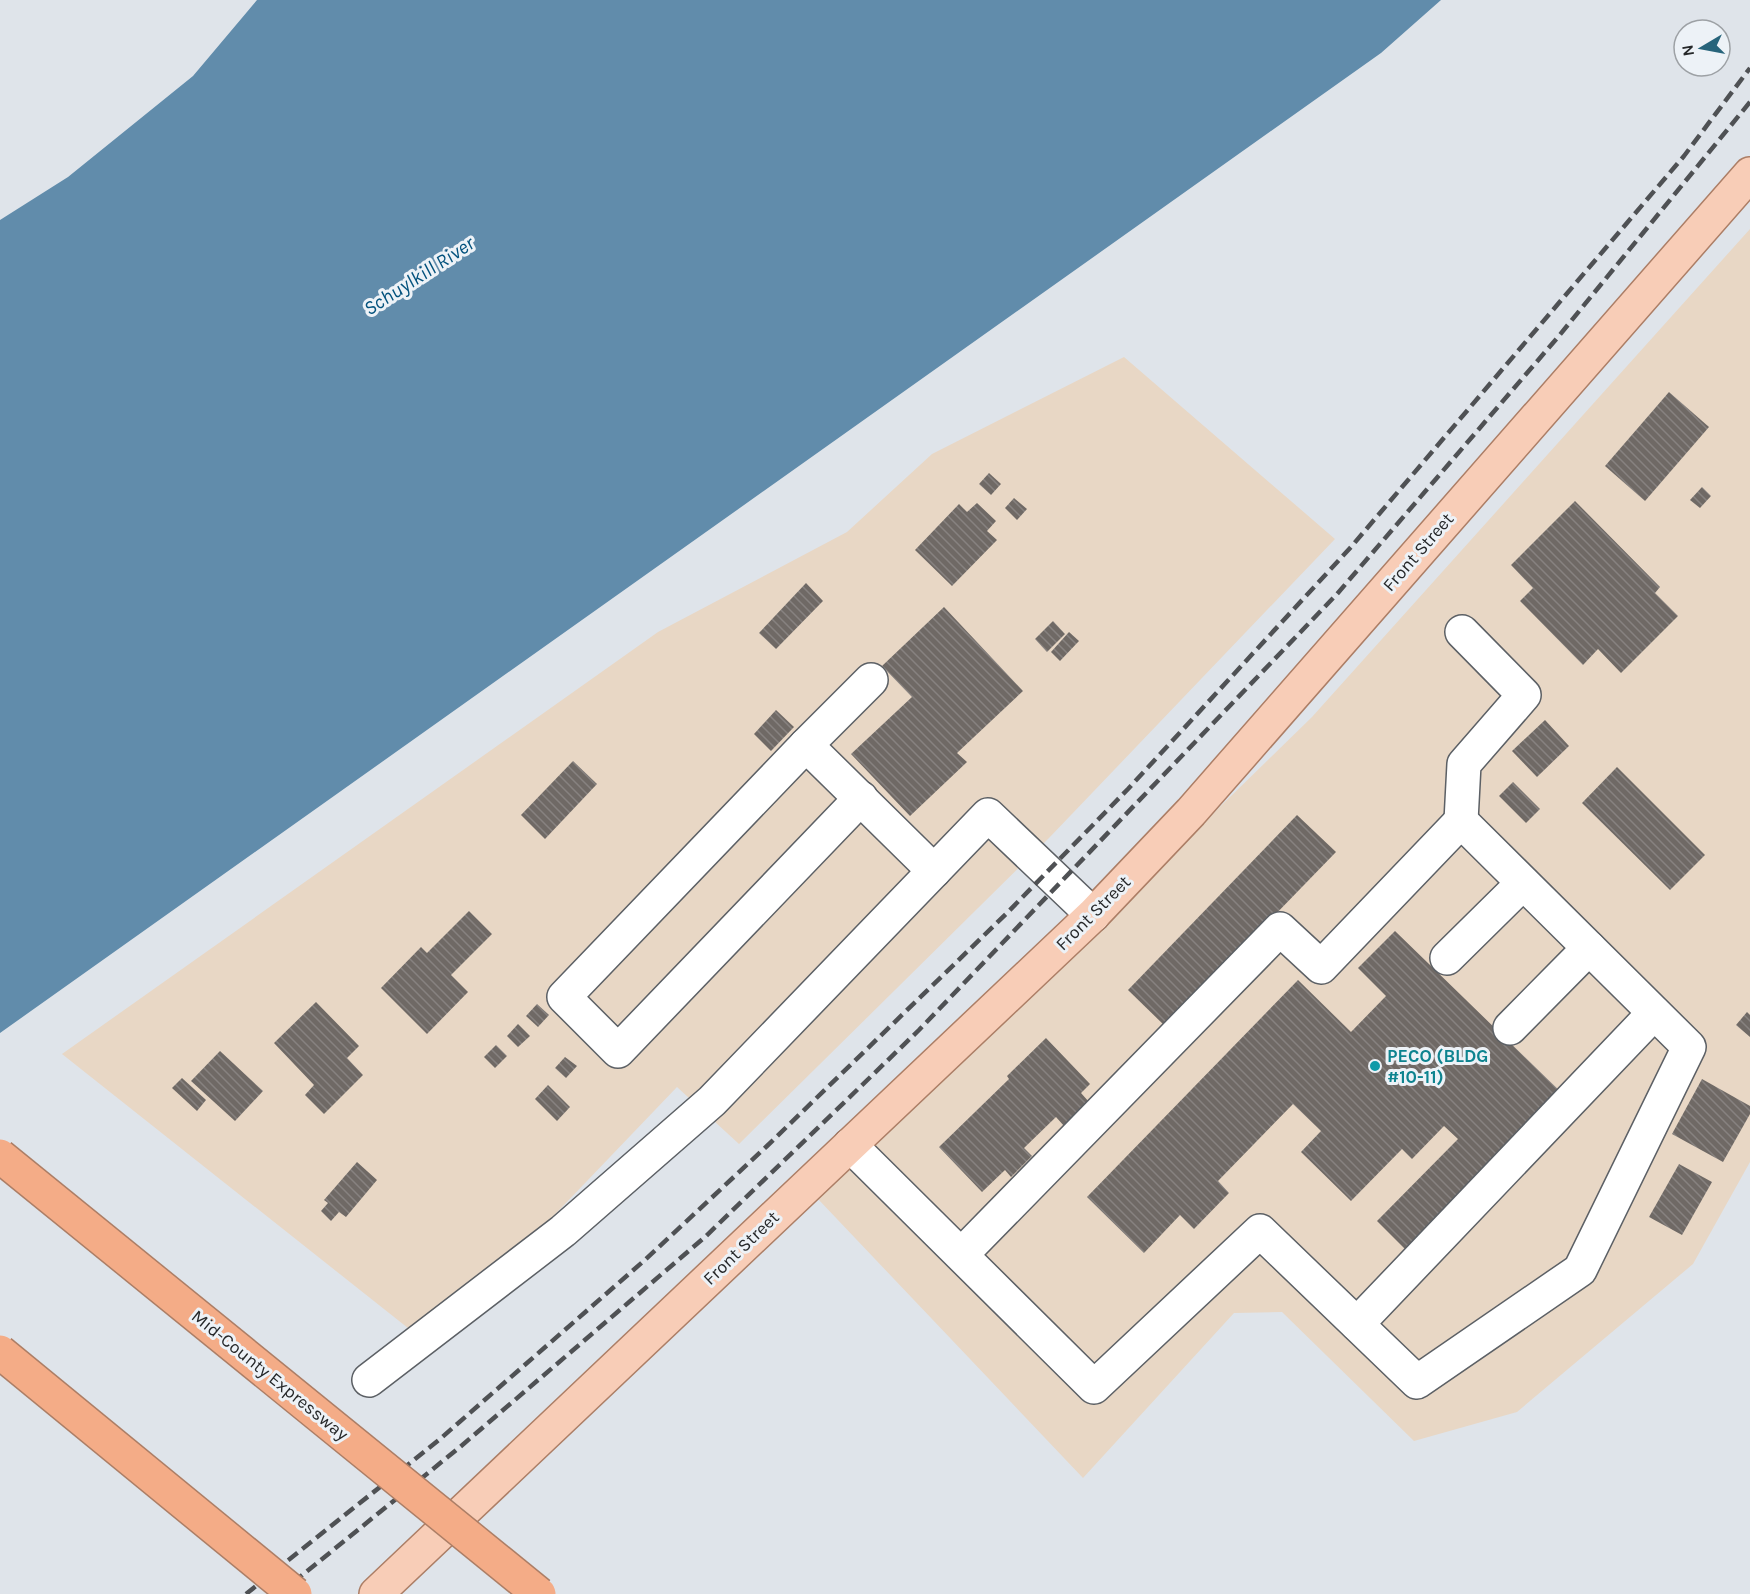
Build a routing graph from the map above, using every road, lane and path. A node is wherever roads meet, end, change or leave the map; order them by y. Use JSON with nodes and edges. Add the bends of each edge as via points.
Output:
{"nodes":[{"id":1,"x":1750,"y":174,"type":"edge"},
{"id":2,"x":1462,"y":632,"type":"dead end"},
{"id":3,"x":871,"y":680,"type":"dead end"},
{"id":4,"x":806,"y":745,"type":"junction"},
{"id":5,"x":861,"y":798,"type":"junction"},
{"id":6,"x":1461,"y":821,"type":"junction"},
{"id":7,"x":934,"y":871,"type":"junction"},
{"id":8,"x":1523,"y":883,"type":"junction"},
{"id":9,"x":1093,"y":915,"type":"junction"},
{"id":10,"x":1589,"y":948,"type":"junction"},
{"id":11,"x":1447,"y":958,"type":"dead end"},
{"id":12,"x":1654,"y":1013,"type":"junction"},
{"id":13,"x":1510,"y":1028,"type":"dead end"},
{"id":14,"x":850,"y":1145,"type":"junction"},
{"id":15,"x":0,"y":1156,"type":"edge"},
{"id":16,"x":961,"y":1255,"type":"junction"},
{"id":17,"x":1356,"y":1324,"type":"junction"},
{"id":18,"x":0,"y":1352,"type":"edge"},
{"id":19,"x":369,"y":1380,"type":"dead end"},
{"id":20,"x":295,"y":1594,"type":"edge"},
{"id":21,"x":376,"y":1594,"type":"edge"},
{"id":22,"x":539,"y":1594,"type":"edge"}],
"edges":[{"from":1,"to":9,"type":"main road","name":"Front Street","via":[[1191,812]]},
{"from":2,"to":6,"type":"lane","via":[[1524,695],[1464,764]]},
{"from":3,"to":4,"type":"lane"},
{"from":4,"to":5,"type":"lane"},
{"from":4,"to":5,"type":"lane","via":[[564,997],[618,1051]]},
{"from":5,"to":7,"type":"lane"},
{"from":6,"to":8,"type":"lane"},
{"from":6,"to":16,"type":"lane","via":[[1321,967],[1280,929]]},
{"from":7,"to":9,"type":"lane","via":[[988,815]]},
{"from":7,"to":19,"type":"lane","via":[[712,1101],[563,1231]]},
{"from":8,"to":10,"type":"lane"},
{"from":8,"to":11,"type":"lane"},
{"from":9,"to":14,"type":"main road","name":"Front Street"},
{"from":10,"to":12,"type":"lane"},
{"from":10,"to":13,"type":"lane"},
{"from":12,"to":17,"type":"lane"},
{"from":12,"to":17,"type":"lane","via":[[1689,1047],[1580,1270],[1417,1382]]},
{"from":14,"to":16,"type":"lane"},
{"from":14,"to":21,"type":"main road","name":"Front Street"},
{"from":15,"to":22,"type":"highway","name":"Mid-County Expressway","bridge":true},
{"from":16,"to":17,"type":"lane","via":[[1094,1388],[1260,1231]]},
{"from":18,"to":20,"type":"highway","bridge":true}]}
